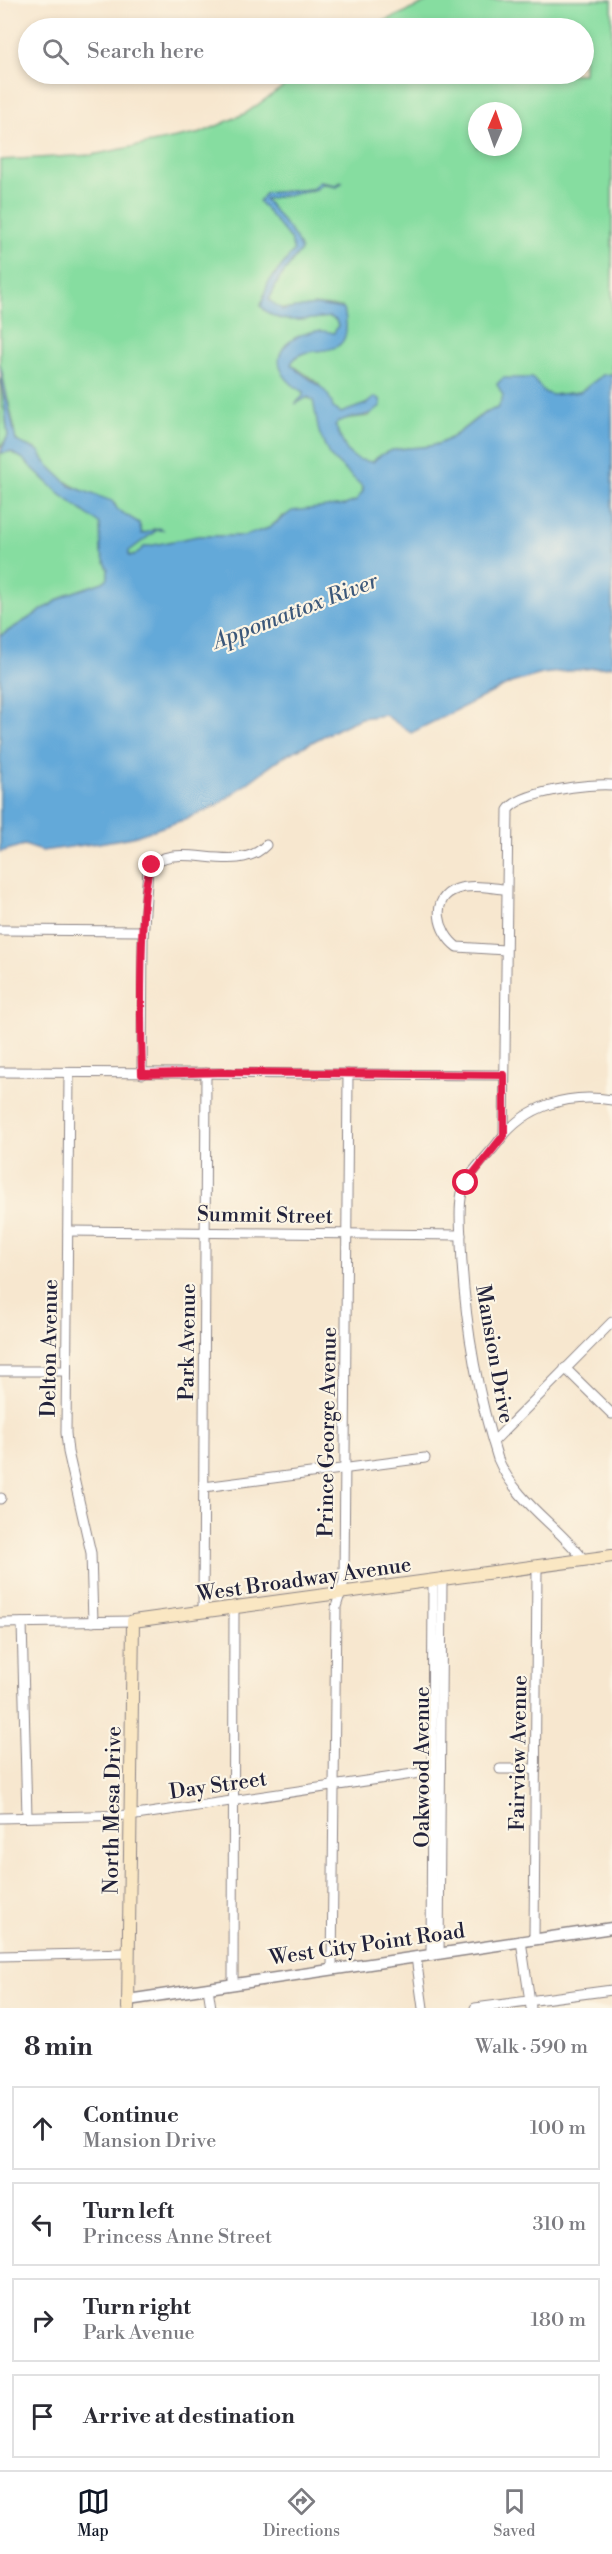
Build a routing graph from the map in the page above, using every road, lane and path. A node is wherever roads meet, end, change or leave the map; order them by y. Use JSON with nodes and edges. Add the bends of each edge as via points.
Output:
{"nodes":[{"id":1,"x":612,"y":785,"type":"edge"},
{"id":2,"x":266,"y":845,"type":"dead end"},
{"id":3,"x":506,"y":889,"type":"junction"},
{"id":4,"x":0,"y":930,"type":"edge"},
{"id":5,"x":143,"y":931,"type":"junction"},
{"id":6,"x":505,"y":950,"type":"junction"},
{"id":7,"x":0,"y":1071,"type":"edge"},
{"id":8,"x":69,"y":1073,"type":"junction"},
{"id":9,"x":206,"y":1073,"type":"junction"},
{"id":10,"x":142,"y":1074,"type":"junction"},
{"id":11,"x":348,"y":1074,"type":"junction"},
{"id":12,"x":504,"y":1075,"type":"junction"},
{"id":13,"x":612,"y":1100,"type":"edge"},
{"id":14,"x":504,"y":1135,"type":"junction"},
{"id":15,"x":68,"y":1231,"type":"junction"},
{"id":16,"x":206,"y":1233,"type":"junction"},
{"id":17,"x":347,"y":1234,"type":"junction"},
{"id":18,"x":461,"y":1235,"type":"junction"},
{"id":19,"x":612,"y":1322,"type":"edge"},
{"id":20,"x":565,"y":1368,"type":"junction"},
{"id":21,"x":0,"y":1371,"type":"edge"},
{"id":22,"x":66,"y":1371,"type":"junction"},
{"id":23,"x":612,"y":1414,"type":"edge"},
{"id":24,"x":493,"y":1442,"type":"junction"},
{"id":25,"x":425,"y":1458,"type":"dead end"},
{"id":26,"x":346,"y":1468,"type":"junction"},
{"id":27,"x":204,"y":1487,"type":"junction"},
{"id":28,"x":612,"y":1556,"type":"edge"},
{"id":29,"x":584,"y":1560,"type":"junction"},
{"id":30,"x":537,"y":1567,"type":"junction"},
{"id":31,"x":437,"y":1581,"type":"junction"},
{"id":32,"x":342,"y":1593,"type":"junction"},
{"id":33,"x":234,"y":1608,"type":"junction"},
{"id":34,"x":203,"y":1612,"type":"junction"},
{"id":35,"x":93,"y":1622,"type":"junction"},
{"id":36,"x":133,"y":1622,"type":"junction"},
{"id":37,"x":0,"y":1623,"type":"edge"},
{"id":38,"x":21,"y":1623,"type":"junction"},
{"id":39,"x":500,"y":1769,"type":"dead end"},
{"id":40,"x":536,"y":1769,"type":"junction"},
{"id":41,"x":436,"y":1770,"type":"junction"},
{"id":42,"x":334,"y":1786,"type":"junction"},
{"id":43,"x":233,"y":1801,"type":"junction"},
{"id":44,"x":131,"y":1815,"type":"junction"},
{"id":45,"x":27,"y":1817,"type":"junction"},
{"id":46,"x":0,"y":1818,"type":"edge"},
{"id":47,"x":612,"y":1928,"type":"edge"},
{"id":48,"x":534,"y":1939,"type":"junction"},
{"id":49,"x":521,"y":1941,"type":"junction"},
{"id":50,"x":129,"y":1953,"type":"junction"},
{"id":51,"x":435,"y":1954,"type":"junction"},
{"id":52,"x":0,"y":1956,"type":"edge"},
{"id":53,"x":416,"y":1957,"type":"junction"},
{"id":54,"x":332,"y":1969,"type":"junction"},
{"id":55,"x":233,"y":1984,"type":"junction"},
{"id":56,"x":208,"y":1988,"type":"junction"},
{"id":57,"x":612,"y":1990,"type":"edge"},
{"id":58,"x":128,"y":2004,"type":"edge"},
{"id":59,"x":530,"y":2004,"type":"edge"},
{"id":60,"x":211,"y":2008,"type":"edge"},
{"id":61,"x":423,"y":2008,"type":"edge"},
{"id":62,"x":475,"y":2008,"type":"edge"}],
"edges":[{"from":1,"to":3,"type":"street","via":[[550,792],[511,805],[507,815]]},
{"from":2,"to":5,"type":"street","via":[[253,856],[174,855],[152,865],[146,875]]},
{"from":3,"to":6,"type":"street"},
{"from":3,"to":6,"type":"street","via":[[458,889],[443,901],[439,915],[445,935],[457,947]]},
{"from":4,"to":5,"type":"street"},
{"from":5,"to":10,"type":"street"},
{"from":6,"to":12,"type":"street"},
{"from":7,"to":8,"type":"street"},
{"from":8,"to":10,"type":"street"},
{"from":8,"to":15,"type":"street","name":"Delton Avenue"},
{"from":9,"to":10,"type":"street"},
{"from":9,"to":11,"type":"street"},
{"from":9,"to":16,"type":"street","name":"Park Avenue"},
{"from":11,"to":12,"type":"street"},
{"from":11,"to":17,"type":"street","name":"Prince George Avenue"},
{"from":12,"to":14,"type":"street"},
{"from":13,"to":14,"type":"street","name":"Mansion Drive","via":[[585,1097],[557,1101],[519,1120]]},
{"from":14,"to":18,"type":"street","name":"Mansion Drive","via":[[466,1183],[460,1205]]},
{"from":15,"to":16,"type":"street","name":"Summit Street"},
{"from":15,"to":22,"type":"street","name":"Delton Avenue"},
{"from":16,"to":17,"type":"street","name":"Summit Street"},
{"from":16,"to":27,"type":"street","name":"Park Avenue"},
{"from":17,"to":18,"type":"street","name":"Summit Street"},
{"from":17,"to":26,"type":"street","name":"Prince George Avenue"},
{"from":18,"to":24,"type":"street","name":"Mansion Drive","via":[[470,1335]]},
{"from":19,"to":20,"type":"street"},
{"from":20,"to":23,"type":"street"},
{"from":20,"to":24,"type":"street"},
{"from":21,"to":22,"type":"street"},
{"from":22,"to":35,"type":"street","name":"Delton Avenue","via":[[68,1452],[91,1553]]},
{"from":24,"to":29,"type":"street","name":"Mansion Drive","via":[[504,1474],[517,1492]]},
{"from":25,"to":26,"type":"street"},
{"from":26,"to":27,"type":"street"},
{"from":26,"to":32,"type":"street","name":"Prince George Avenue"},
{"from":27,"to":34,"type":"street","name":"Park Avenue"},
{"from":28,"to":29,"type":"main road","name":"West Broadway Avenue"},
{"from":29,"to":30,"type":"main road","name":"West Broadway Avenue"},
{"from":30,"to":31,"type":"main road","name":"West Broadway Avenue"},
{"from":30,"to":40,"type":"street","name":"Fairview Avenue"},
{"from":31,"to":32,"type":"main road","name":"West Broadway Avenue"},
{"from":31,"to":41,"type":"street","name":"Oakwood Avenue"},
{"from":32,"to":33,"type":"main road","name":"West Broadway Avenue"},
{"from":32,"to":42,"type":"street","name":"Prince George Avenue","via":[[336,1606]]},
{"from":33,"to":34,"type":"main road","name":"West Broadway Avenue"},
{"from":33,"to":43,"type":"street"},
{"from":34,"to":36,"type":"main road","name":"West Broadway Avenue"},
{"from":35,"to":36,"type":"street","name":"West Broadway Avenue"},
{"from":35,"to":38,"type":"street","name":"West Broadway Avenue"},
{"from":36,"to":44,"type":"main road","name":"North Mesa Drive"},
{"from":37,"to":38,"type":"street","name":"West Broadway Avenue"},
{"from":38,"to":45,"type":"street"},
{"from":39,"to":40,"type":"street"},
{"from":40,"to":48,"type":"street","name":"Fairview Avenue"},
{"from":41,"to":42,"type":"street","name":"Day Street"},
{"from":41,"to":51,"type":"street","name":"Oakwood Avenue"},
{"from":42,"to":43,"type":"street","name":"Day Street"},
{"from":42,"to":54,"type":"street","name":"Prince George Avenue"},
{"from":43,"to":44,"type":"street","name":"Day Street"},
{"from":43,"to":55,"type":"street"},
{"from":44,"to":45,"type":"street","name":"Day Street"},
{"from":44,"to":50,"type":"main road","name":"North Mesa Drive"},
{"from":45,"to":46,"type":"street","name":"Day Street"},
{"from":47,"to":48,"type":"street","name":"West City Point Road"},
{"from":48,"to":49,"type":"street","name":"West City Point Road"},
{"from":49,"to":51,"type":"street","name":"West City Point Road"},
{"from":49,"to":59,"type":"street"},
{"from":50,"to":52,"type":"street"},
{"from":50,"to":58,"type":"main road","name":"North Mesa Drive"},
{"from":51,"to":53,"type":"street","name":"West City Point Road"},
{"from":53,"to":54,"type":"street","name":"West City Point Road"},
{"from":53,"to":61,"type":"street"},
{"from":54,"to":55,"type":"street","name":"West City Point Road"},
{"from":55,"to":56,"type":"street","name":"West City Point Road"},
{"from":56,"to":58,"type":"street","name":"West City Point Road"},
{"from":56,"to":60,"type":"street"},
{"from":57,"to":59,"type":"street"},
{"from":59,"to":62,"type":"street"}]}
